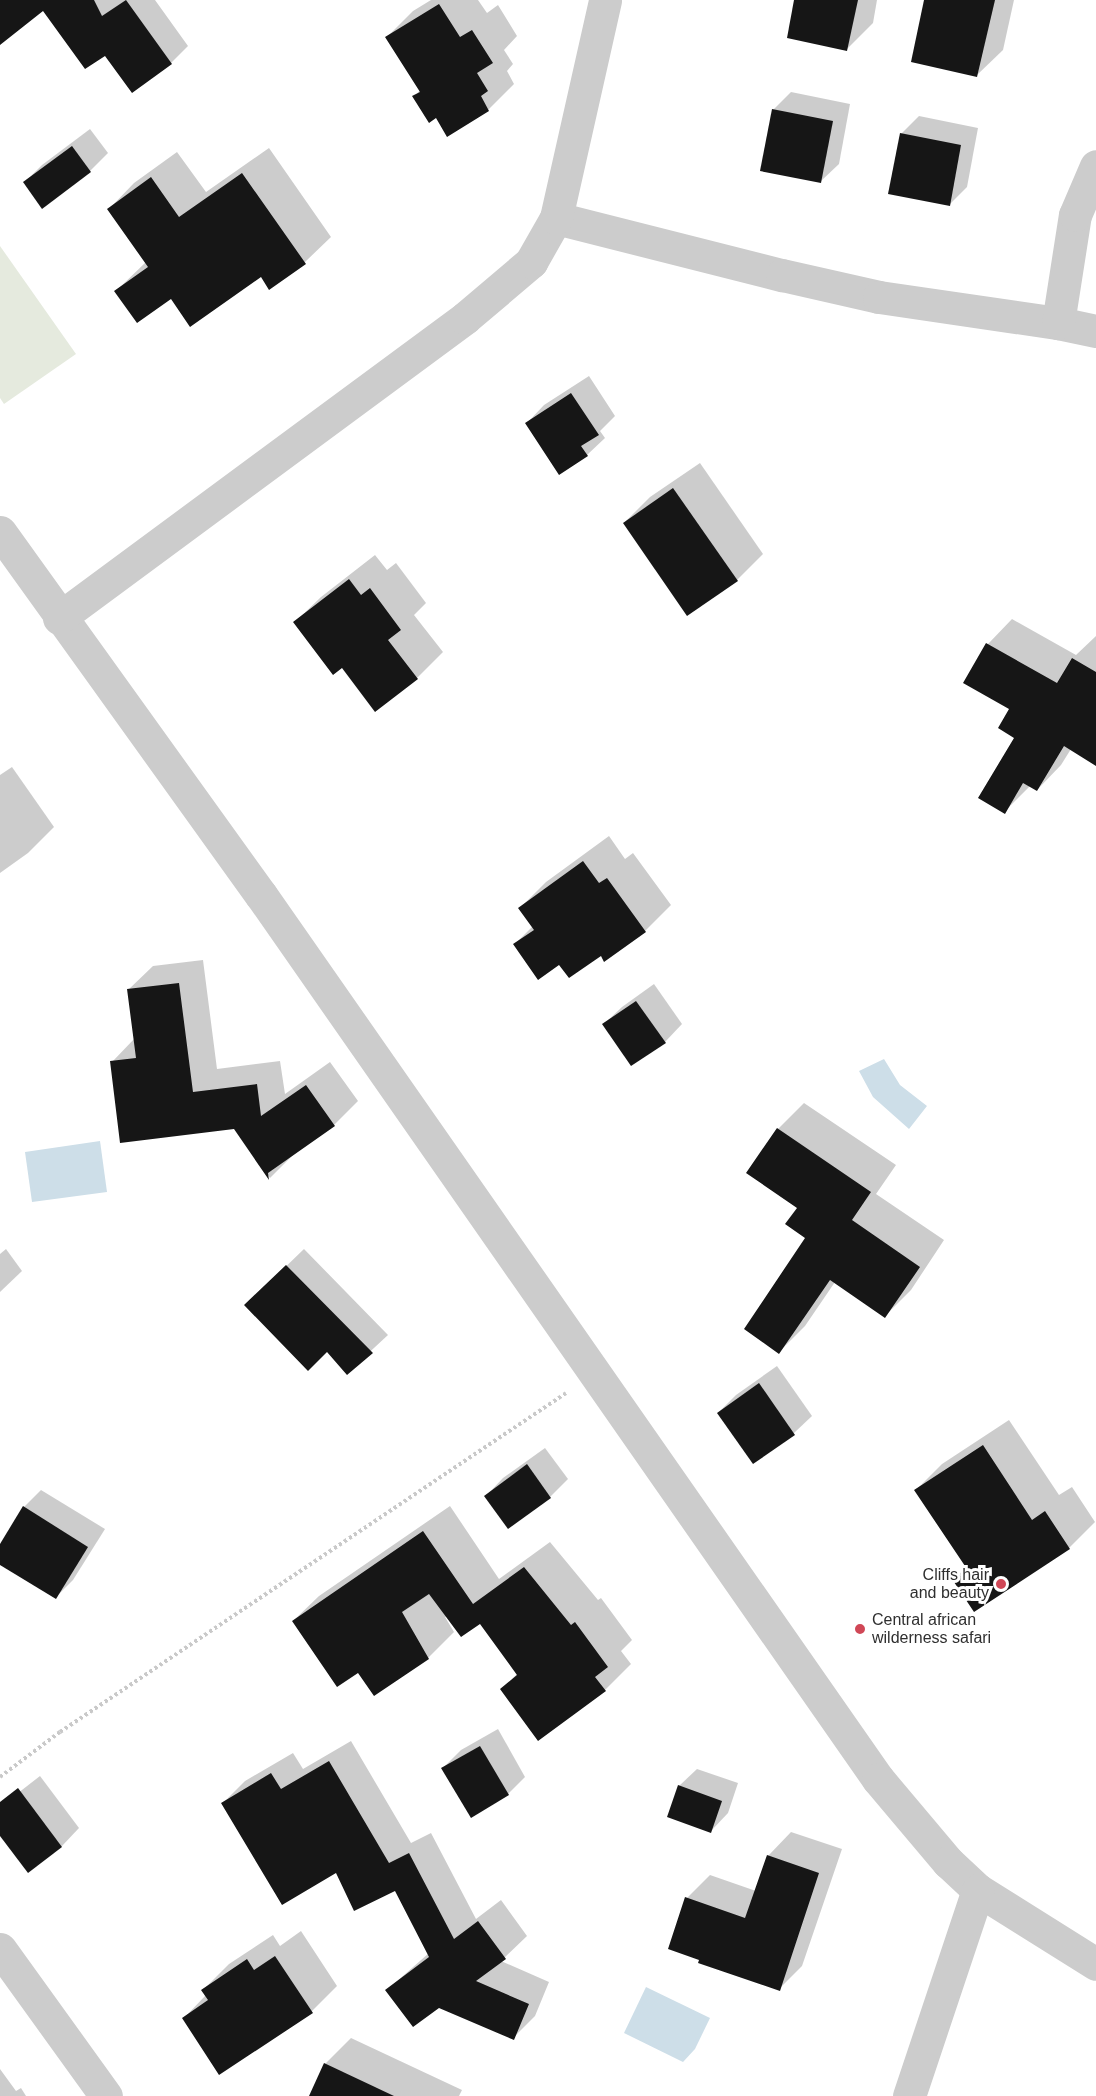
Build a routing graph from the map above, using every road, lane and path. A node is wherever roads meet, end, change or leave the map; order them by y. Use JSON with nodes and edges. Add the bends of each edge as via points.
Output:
{"nodes":[{"id":1,"x":605,"y":0,"type":"edge"},
{"id":2,"x":1096,"y":166,"type":"edge"},
{"id":3,"x":556,"y":218,"type":"junction"},
{"id":4,"x":1058,"y":323,"type":"junction"},
{"id":5,"x":1096,"y":332,"type":"edge"},
{"id":6,"x":0,"y":532,"type":"edge"},
{"id":7,"x":59,"y":618,"type":"junction"},
{"id":8,"x":594,"y":1375,"type":"junction"},
{"id":9,"x":0,"y":1777,"type":"edge"},
{"id":10,"x":978,"y":1890,"type":"junction"},
{"id":11,"x":0,"y":1949,"type":"edge"},
{"id":12,"x":1096,"y":1964,"type":"edge"},
{"id":13,"x":106,"y":2096,"type":"edge"},
{"id":14,"x":909,"y":2096,"type":"edge"}],
"edges":[{"from":1,"to":3,"type":"street"},
{"from":2,"to":4,"type":"street","via":[[1075,215]]},
{"from":3,"to":4,"type":"street","via":[[879,297]]},
{"from":3,"to":7,"type":"street","via":[[531,262],[465,318]]},
{"from":4,"to":5,"type":"street"},
{"from":6,"to":7,"type":"street"},
{"from":7,"to":8,"type":"street","via":[[261,895]]},
{"from":8,"to":9,"type":"path","via":[[60,1732]]},
{"from":8,"to":10,"type":"street","via":[[878,1779],[948,1862]]},
{"from":10,"to":12,"type":"street"},
{"from":10,"to":14,"type":"street"},
{"from":11,"to":13,"type":"street"}]}
